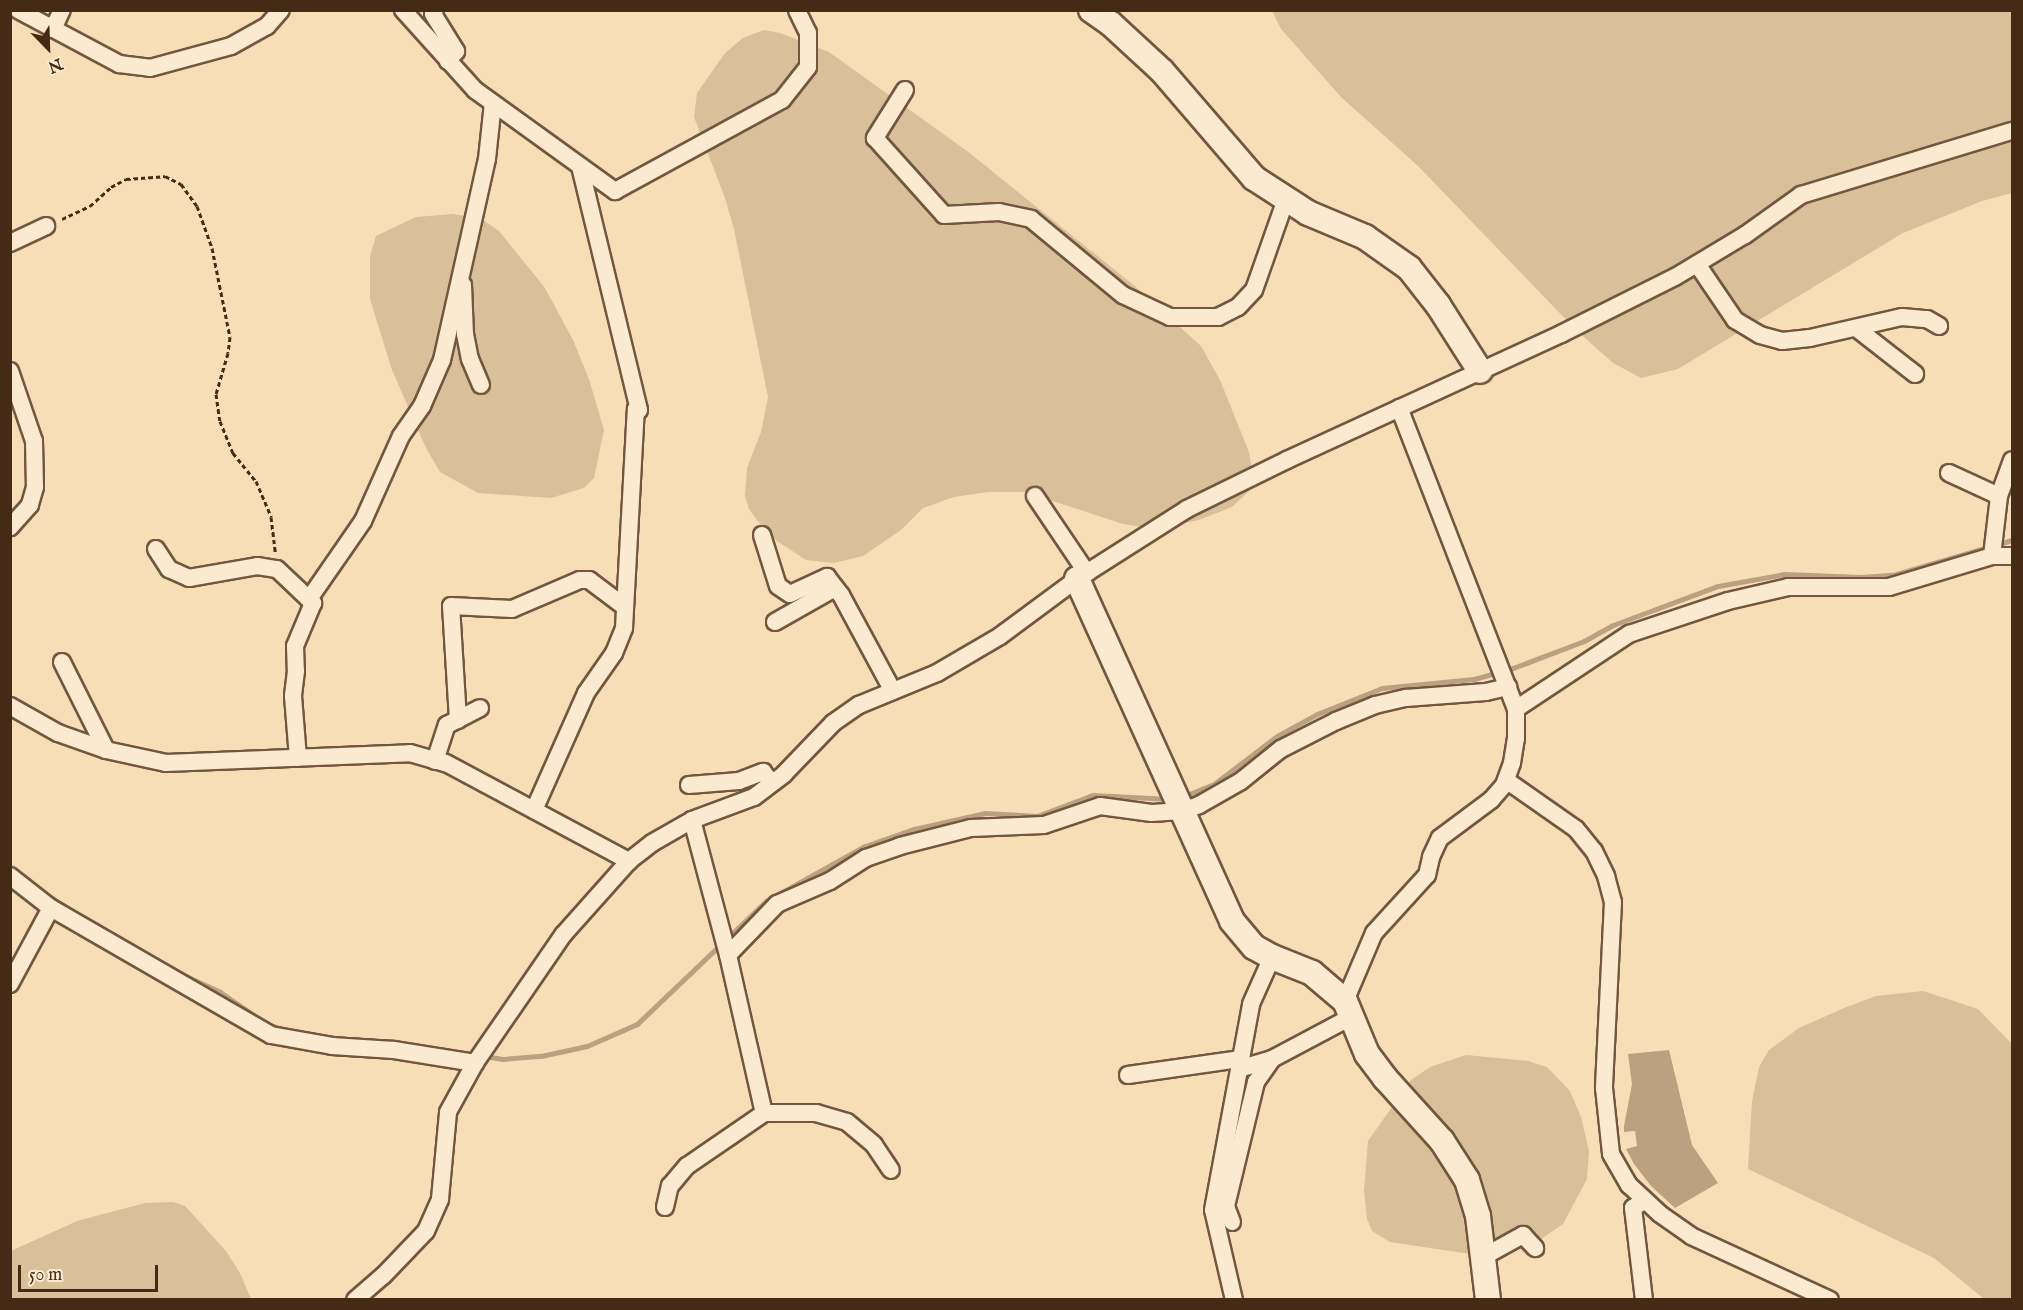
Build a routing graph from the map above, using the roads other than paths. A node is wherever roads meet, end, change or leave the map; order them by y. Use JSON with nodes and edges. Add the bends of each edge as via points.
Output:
{"nodes":[{"id":1,"x":18,"y":10,"type":"edge"},
{"id":2,"x":62,"y":10,"type":"edge"},
{"id":3,"x":281,"y":10,"type":"edge"},
{"id":4,"x":403,"y":10,"type":"edge"},
{"id":5,"x":435,"y":10,"type":"edge"},
{"id":6,"x":797,"y":10,"type":"edge"},
{"id":7,"x":1091,"y":10,"type":"edge"},
{"id":8,"x":53,"y":29,"type":"junction"},
{"id":9,"x":448,"y":60,"type":"junction"},
{"id":10,"x":905,"y":90,"type":"dead end"},
{"id":11,"x":493,"y":103,"type":"junction"},
{"id":12,"x":2013,"y":131,"type":"edge"},
{"id":13,"x":580,"y":167,"type":"junction"},
{"id":14,"x":1286,"y":199,"type":"junction"},
{"id":15,"x":46,"y":226,"type":"road end"},
{"id":16,"x":10,"y":243,"type":"edge"},
{"id":17,"x":1697,"y":264,"type":"junction"},
{"id":18,"x":460,"y":273,"type":"junction"},
{"id":19,"x":1939,"y":326,"type":"dead end"},
{"id":20,"x":1856,"y":327,"type":"junction"},
{"id":21,"x":10,"y":371,"type":"edge"},
{"id":22,"x":1480,"y":371,"type":"junction"},
{"id":23,"x":1915,"y":374,"type":"dead end"},
{"id":24,"x":482,"y":385,"type":"dead end"},
{"id":25,"x":1399,"y":408,"type":"junction"},
{"id":26,"x":2013,"y":460,"type":"edge"},
{"id":27,"x":1949,"y":473,"type":"dead end"},
{"id":28,"x":1035,"y":496,"type":"dead end"},
{"id":29,"x":1999,"y":496,"type":"junction"},
{"id":30,"x":10,"y":527,"type":"edge"},
{"id":31,"x":762,"y":535,"type":"dead end"},
{"id":32,"x":156,"y":549,"type":"dead end"},
{"id":33,"x":1992,"y":556,"type":"junction"},
{"id":34,"x":2013,"y":556,"type":"edge"},
{"id":35,"x":1082,"y":576,"type":"junction"},
{"id":36,"x":835,"y":588,"type":"junction"},
{"id":37,"x":309,"y":599,"type":"junction"},
{"id":38,"x":625,"y":607,"type":"junction"},
{"id":39,"x":775,"y":622,"type":"dead end"},
{"id":40,"x":62,"y":662,"type":"dead end"},
{"id":41,"x":1508,"y":687,"type":"junction"},
{"id":42,"x":893,"y":691,"type":"junction"},
{"id":43,"x":10,"y":706,"type":"edge"},
{"id":44,"x":480,"y":708,"type":"dead end"},
{"id":45,"x":1516,"y":709,"type":"junction"},
{"id":46,"x":458,"y":720,"type":"junction"},
{"id":47,"x":106,"y":750,"type":"junction"},
{"id":48,"x":298,"y":758,"type":"junction"},
{"id":49,"x":435,"y":760,"type":"junction"},
{"id":50,"x":1506,"y":780,"type":"junction"},
{"id":51,"x":772,"y":783,"type":"junction"},
{"id":52,"x":689,"y":785,"type":"dead end"},
{"id":53,"x":534,"y":810,"type":"junction"},
{"id":54,"x":1182,"y":810,"type":"junction"},
{"id":55,"x":692,"y":820,"type":"junction"},
{"id":56,"x":629,"y":861,"type":"junction"},
{"id":57,"x":10,"y":876,"type":"edge"},
{"id":58,"x":51,"y":908,"type":"junction"},
{"id":59,"x":728,"y":956,"type":"junction"},
{"id":60,"x":1272,"y":957,"type":"junction"},
{"id":61,"x":10,"y":984,"type":"edge"},
{"id":62,"x":1348,"y":1009,"type":"junction"},
{"id":63,"x":1272,"y":1059,"type":"junction"},
{"id":64,"x":475,"y":1063,"type":"junction"},
{"id":65,"x":1240,"y":1064,"type":"junction"},
{"id":66,"x":1128,"y":1076,"type":"dead end"},
{"id":67,"x":764,"y":1113,"type":"junction"},
{"id":68,"x":891,"y":1170,"type":"dead end"},
{"id":69,"x":1645,"y":1200,"type":"junction"},
{"id":70,"x":665,"y":1207,"type":"dead end"},
{"id":71,"x":1232,"y":1222,"type":"dead end"},
{"id":72,"x":1535,"y":1248,"type":"dead end"},
{"id":73,"x":1483,"y":1257,"type":"junction"},
{"id":74,"x":355,"y":1299,"type":"edge"},
{"id":75,"x":1234,"y":1299,"type":"edge"},
{"id":76,"x":1488,"y":1299,"type":"edge"},
{"id":77,"x":1644,"y":1299,"type":"edge"},
{"id":78,"x":1830,"y":1299,"type":"edge"}],
"edges":[{"from":1,"to":8,"type":"street"},
{"from":2,"to":8,"type":"street"},
{"from":3,"to":8,"type":"street","via":[[267,26],[231,46],[150,68],[119,64]]},
{"from":4,"to":9,"type":"street"},
{"from":5,"to":9,"type":"street","via":[[433,14],[456,51]]},
{"from":6,"to":13,"type":"street","via":[[808,33],[808,67],[782,100],[615,190]]},
{"from":7,"to":14,"type":"street","via":[[1162,71],[1254,178]]},
{"from":9,"to":11,"type":"street","via":[[475,90]]},
{"from":10,"to":14,"type":"street","via":[[875,138],[944,215],[999,212],[1031,219],[1123,295],[1170,317],[1218,317],[1238,307],[1254,290]]},
{"from":11,"to":13,"type":"street"},
{"from":11,"to":18,"type":"street","via":[[487,159]]},
{"from":12,"to":17,"type":"street","via":[[1801,195]]},
{"from":13,"to":38,"type":"street","via":[[639,410],[636,409]]},
{"from":14,"to":22,"type":"street","via":[[1308,213],[1365,237],[1409,268]]},
{"from":15,"to":16,"type":"street"},
{"from":17,"to":20,"type":"street","via":[[1735,320],[1760,335],[1782,341]]},
{"from":17,"to":22,"type":"street"},
{"from":18,"to":24,"type":"street","via":[[466,296],[465,334],[470,359]]},
{"from":18,"to":37,"type":"street","via":[[442,360],[422,406],[401,436],[363,521]]},
{"from":19,"to":20,"type":"street","via":[[1927,319],[1902,317]]},
{"from":20,"to":23,"type":"street"},
{"from":21,"to":30,"type":"street","via":[[34,441],[35,487],[30,505]]},
{"from":22,"to":25,"type":"street"},
{"from":25,"to":35,"type":"street","via":[[1188,509]]},
{"from":25,"to":41,"type":"street"},
{"from":26,"to":29,"type":"street"},
{"from":27,"to":29,"type":"street"},
{"from":28,"to":35,"type":"street"},
{"from":29,"to":33,"type":"street"},
{"from":31,"to":36,"type":"street","via":[[778,586],[790,594],[827,577]]},
{"from":32,"to":37,"type":"street","via":[[169,569],[189,579],[257,566],[277,569]]},
{"from":33,"to":34,"type":"street"},
{"from":33,"to":45,"type":"street","via":[[1889,587],[1788,587],[1728,601],[1629,634]]},
{"from":35,"to":42,"type":"street","via":[[1000,636],[938,673]]},
{"from":35,"to":54,"type":"street"},
{"from":36,"to":39,"type":"street"},
{"from":36,"to":42,"type":"street"},
{"from":37,"to":48,"type":"street","via":[[313,603],[295,646],[293,696]]},
{"from":38,"to":46,"type":"street","via":[[589,580],[580,580],[512,609],[451,606]]},
{"from":38,"to":53,"type":"street","via":[[624,628],[614,653],[586,693]]},
{"from":40,"to":47,"type":"street"},
{"from":41,"to":45,"type":"street"},
{"from":41,"to":54,"type":"street","via":[[1486,693],[1406,698],[1365,709],[1281,749],[1241,781],[1199,805]]},
{"from":42,"to":51,"type":"street","via":[[860,705],[833,723]]},
{"from":43,"to":47,"type":"street","via":[[58,733]]},
{"from":44,"to":46,"type":"street"},
{"from":45,"to":50,"type":"street","via":[[1516,739]]},
{"from":46,"to":49,"type":"street","via":[[447,726]]},
{"from":47,"to":48,"type":"street","via":[[166,763]]},
{"from":48,"to":49,"type":"street","via":[[410,753]]},
{"from":49,"to":53,"type":"street"},
{"from":50,"to":62,"type":"street","via":[[1491,800],[1440,838],[1427,875],[1374,933]]},
{"from":50,"to":69,"type":"street","via":[[1575,829],[1594,851],[1606,876],[1614,902],[1604,1088],[1611,1154],[1629,1185]]},
{"from":51,"to":52,"type":"street","via":[[763,772],[739,781]]},
{"from":51,"to":55,"type":"street","via":[[754,796]]},
{"from":53,"to":56,"type":"street"},
{"from":54,"to":59,"type":"street","via":[[1152,813],[1100,806],[1044,825],[971,828],[900,846],[867,858],[830,881],[777,904]]},
{"from":54,"to":60,"type":"street","via":[[1232,921],[1254,946]]},
{"from":55,"to":56,"type":"street"},
{"from":55,"to":59,"type":"street"},
{"from":56,"to":64,"type":"street","via":[[563,935]]},
{"from":57,"to":58,"type":"street"},
{"from":58,"to":61,"type":"street"},
{"from":58,"to":64,"type":"street","via":[[270,1035]]},
{"from":59,"to":67,"type":"street"},
{"from":60,"to":62,"type":"street","via":[[1312,973]]},
{"from":60,"to":65,"type":"street","via":[[1251,1004]]},
{"from":62,"to":63,"type":"street"},
{"from":62,"to":73,"type":"street","via":[[1367,1054],[1442,1142],[1467,1180],[1478,1216]]},
{"from":63,"to":65,"type":"street"},
{"from":63,"to":71,"type":"street","via":[[1256,1082],[1226,1206]]},
{"from":64,"to":74,"type":"street","via":[[448,1112],[440,1199],[426,1231]]},
{"from":65,"to":66,"type":"street"},
{"from":65,"to":75,"type":"street","via":[[1213,1210]]},
{"from":67,"to":68,"type":"street","via":[[816,1113],[847,1122],[874,1145]]},
{"from":67,"to":70,"type":"street","via":[[687,1166],[670,1186]]},
{"from":69,"to":77,"type":"street","via":[[1633,1208]]},
{"from":69,"to":78,"type":"street","via":[[1691,1236]]},
{"from":72,"to":73,"type":"street","via":[[1523,1235]]},
{"from":73,"to":76,"type":"street"}]}
